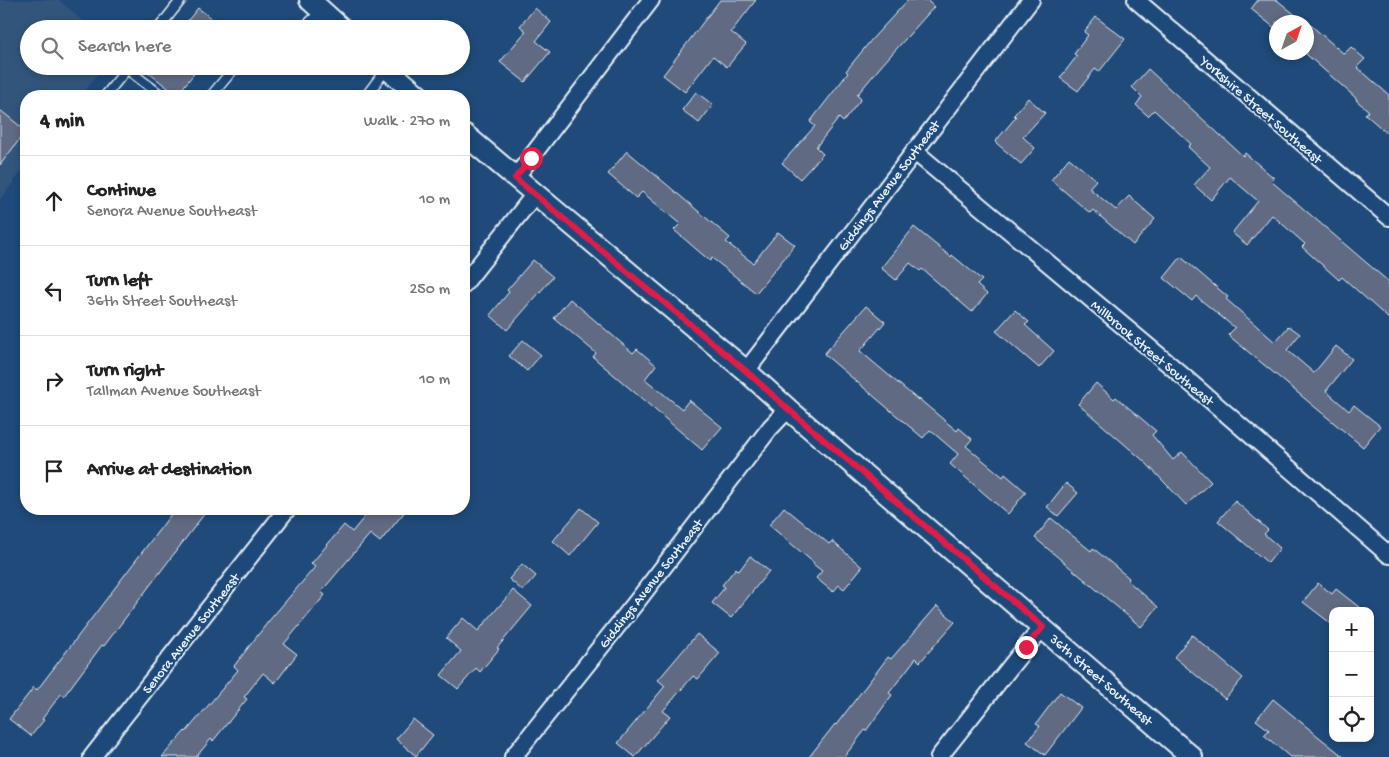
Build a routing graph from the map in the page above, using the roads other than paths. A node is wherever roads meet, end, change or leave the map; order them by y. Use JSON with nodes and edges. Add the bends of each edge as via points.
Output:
{"nodes":[{"id":1,"x":182,"y":0,"type":"edge"},
{"id":2,"x":651,"y":0,"type":"edge"},
{"id":3,"x":1031,"y":0,"type":"edge"},
{"id":4,"x":1136,"y":0,"type":"edge"},
{"id":5,"x":316,"y":5,"type":"edge"},
{"id":6,"x":165,"y":20,"type":"edge"},
{"id":7,"x":307,"y":20,"type":"edge"},
{"id":8,"x":332,"y":20,"type":"edge"},
{"id":9,"x":122,"y":75,"type":"edge"},
{"id":10,"x":137,"y":75,"type":"edge"},
{"id":11,"x":228,"y":75,"type":"edge"},
{"id":12,"x":380,"y":75,"type":"edge"},
{"id":13,"x":395,"y":75,"type":"edge"},
{"id":14,"x":110,"y":90,"type":"edge"},
{"id":15,"x":155,"y":90,"type":"edge"},
{"id":16,"x":216,"y":90,"type":"edge"},
{"id":17,"x":370,"y":90,"type":"edge"},
{"id":18,"x":412,"y":90,"type":"edge"},
{"id":19,"x":470,"y":139,"type":"edge"},
{"id":20,"x":914,"y":151,"type":"junction"},
{"id":21,"x":515,"y":178,"type":"junction"},
{"id":22,"x":535,"y":194,"type":"junction"},
{"id":23,"x":1389,"y":217,"type":"edge"},
{"id":24,"x":470,"y":276,"type":"edge"},
{"id":25,"x":746,"y":371,"type":"junction"},
{"id":26,"x":788,"y":409,"type":"junction"},
{"id":27,"x":282,"y":515,"type":"edge"},
{"id":28,"x":1389,"y":556,"type":"edge"},
{"id":29,"x":1043,"y":627,"type":"junction"},
{"id":30,"x":92,"y":757,"type":"edge"},
{"id":31,"x":513,"y":757,"type":"edge"},
{"id":32,"x":939,"y":757,"type":"edge"},
{"id":33,"x":1192,"y":757,"type":"edge"}],
"edges":[{"from":1,"to":6,"type":"lane"},
{"from":2,"to":21,"type":"street"},
{"from":3,"to":20,"type":"street","name":"Giddings Avenue Southeast"},
{"from":4,"to":23,"type":"street","name":"Yorkshire Street Southeast"},
{"from":5,"to":7,"type":"lane"},
{"from":5,"to":8,"type":"street"},
{"from":9,"to":14,"type":"lane"},
{"from":10,"to":15,"type":"lane"},
{"from":11,"to":16,"type":"lane"},
{"from":12,"to":17,"type":"lane"},
{"from":13,"to":18,"type":"street"},
{"from":19,"to":21,"type":"street","name":"36th Street Southeast"},
{"from":20,"to":25,"type":"street","name":"Giddings Avenue Southeast"},
{"from":20,"to":28,"type":"street","name":"Millbrook Street Southeast","via":[[1170,365]]},
{"from":21,"to":22,"type":"street","name":"36th Street Southeast"},
{"from":22,"to":24,"type":"street"},
{"from":22,"to":25,"type":"street","name":"36th Street Southeast"},
{"from":25,"to":26,"type":"street","name":"36th Street Southeast"},
{"from":26,"to":29,"type":"street","name":"36th Street Southeast"},
{"from":26,"to":31,"type":"street","name":"Giddings Avenue Southeast"},
{"from":27,"to":30,"type":"street","name":"Senora Avenue Southeast"},
{"from":29,"to":32,"type":"street"},
{"from":29,"to":33,"type":"street","name":"36th Street Southeast"}]}
